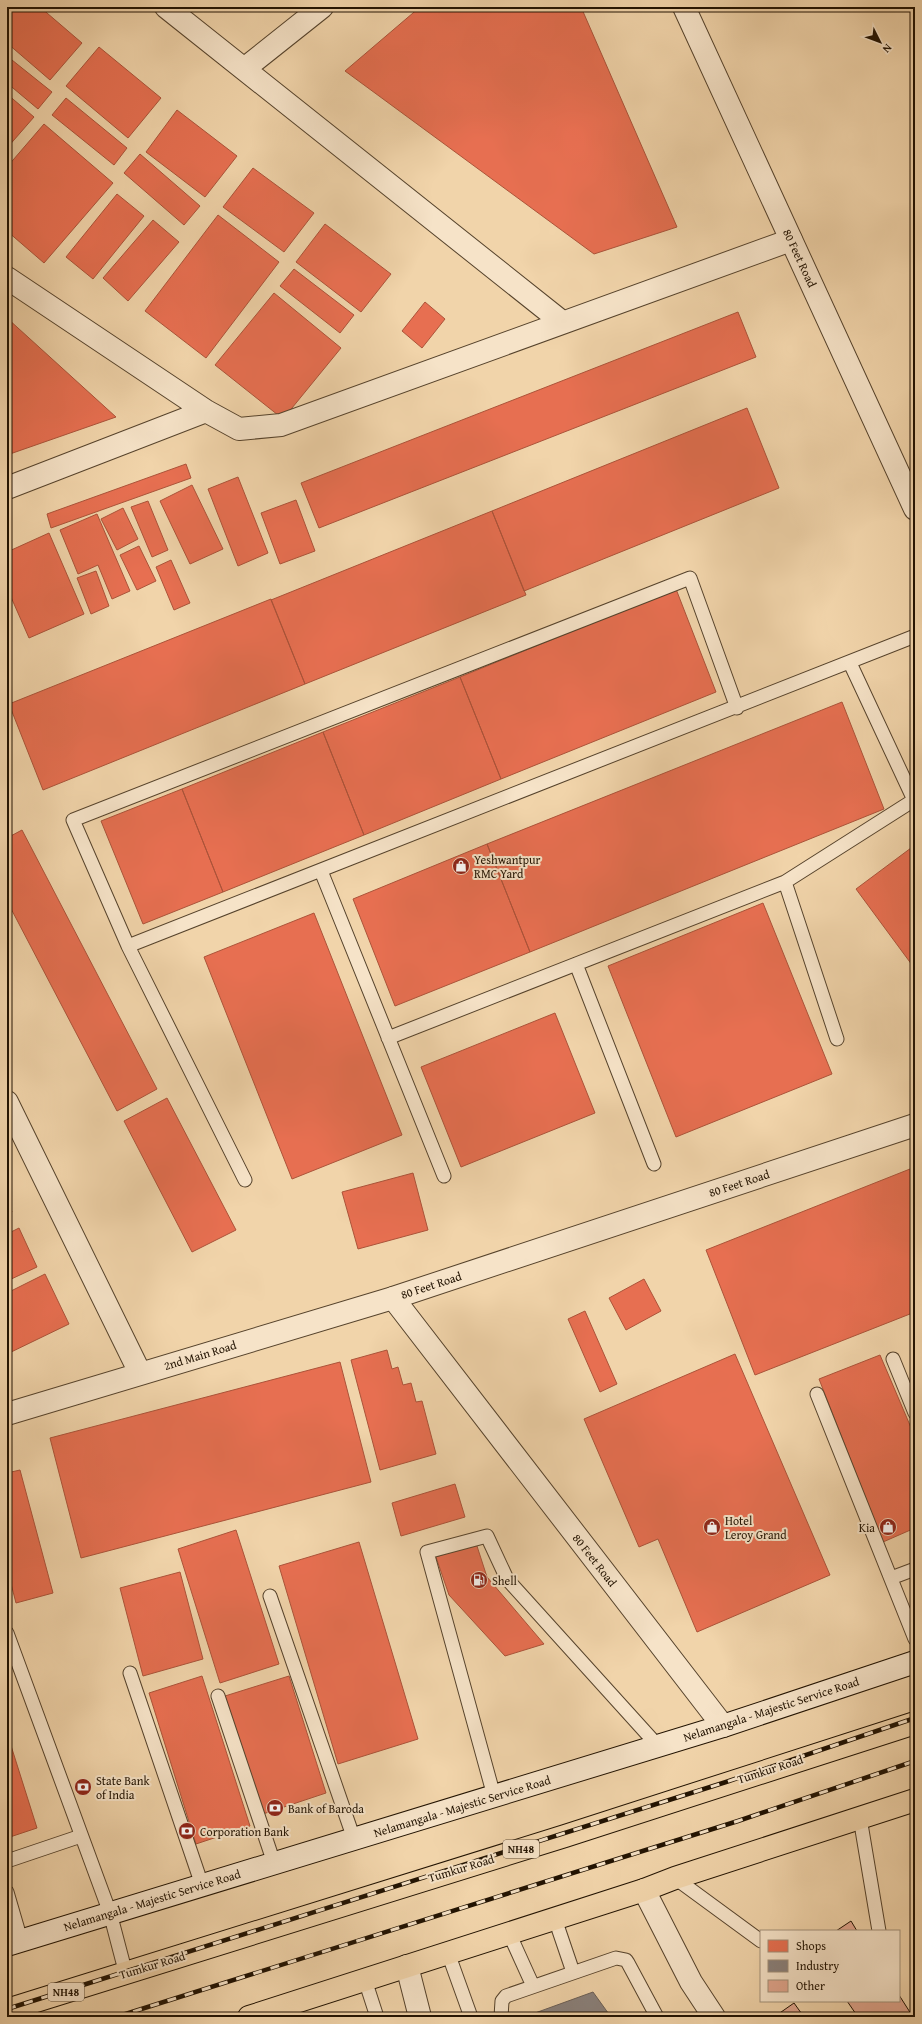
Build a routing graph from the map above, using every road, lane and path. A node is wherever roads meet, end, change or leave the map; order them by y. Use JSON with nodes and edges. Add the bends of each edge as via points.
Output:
{"nodes":[{"id":1,"x":322,"y":7,"type":"edge"},
{"id":2,"x":684,"y":7,"type":"edge"},
{"id":3,"x":169,"y":8,"type":"edge"},
{"id":4,"x":244,"y":69,"type":"junction"},
{"id":5,"x":791,"y":240,"type":"junction"},
{"id":6,"x":7,"y":278,"type":"edge"},
{"id":7,"x":562,"y":322,"type":"junction"},
{"id":8,"x":206,"y":411,"type":"junction"},
{"id":9,"x":7,"y":488,"type":"edge"},
{"id":10,"x":915,"y":509,"type":"edge"},
{"id":11,"x":915,"y":636,"type":"edge"},
{"id":12,"x":850,"y":663,"type":"junction"},
{"id":13,"x":737,"y":708,"type":"junction"},
{"id":14,"x":915,"y":800,"type":"edge"},
{"id":15,"x":321,"y":870,"type":"junction"},
{"id":16,"x":785,"y":882,"type":"junction"},
{"id":17,"x":128,"y":946,"type":"junction"},
{"id":18,"x":576,"y":964,"type":"junction"},
{"id":19,"x":388,"y":1038,"type":"junction"},
{"id":20,"x":837,"y":1039,"type":"dead end"},
{"id":21,"x":7,"y":1102,"type":"edge"},
{"id":22,"x":915,"y":1125,"type":"edge"},
{"id":23,"x":654,"y":1164,"type":"dead end"},
{"id":24,"x":444,"y":1176,"type":"dead end"},
{"id":25,"x":245,"y":1180,"type":"dead end"},
{"id":26,"x":393,"y":1298,"type":"junction"},
{"id":27,"x":893,"y":1358,"type":"dead end"},
{"id":28,"x":140,"y":1373,"type":"junction"},
{"id":29,"x":818,"y":1394,"type":"dead end"},
{"id":30,"x":915,"y":1413,"type":"edge"},
{"id":31,"x":7,"y":1414,"type":"edge"},
{"id":32,"x":915,"y":1569,"type":"edge"},
{"id":33,"x":891,"y":1578,"type":"junction"},
{"id":34,"x":270,"y":1596,"type":"dead end"},
{"id":35,"x":7,"y":1633,"type":"edge"},
{"id":36,"x":915,"y":1639,"type":"edge"},
{"id":37,"x":915,"y":1662,"type":"edge"},
{"id":38,"x":130,"y":1672,"type":"dead end"},
{"id":39,"x":218,"y":1696,"type":"dead end"},
{"id":40,"x":915,"y":1723,"type":"edge"},
{"id":41,"x":723,"y":1726,"type":"junction"},
{"id":42,"x":658,"y":1746,"type":"junction"},
{"id":43,"x":494,"y":1796,"type":"junction"},
{"id":44,"x":915,"y":1800,"type":"edge"},
{"id":45,"x":860,"y":1818,"type":"junction"},
{"id":46,"x":81,"y":1836,"type":"junction"},
{"id":47,"x":354,"y":1839,"type":"junction"},
{"id":48,"x":7,"y":1861,"type":"edge"},
{"id":49,"x":274,"y":1863,"type":"junction"},
{"id":50,"x":675,"y":1878,"type":"junction"},
{"id":51,"x":202,"y":1885,"type":"junction"},
{"id":52,"x":644,"y":1890,"type":"junction"},
{"id":53,"x":7,"y":1892,"type":"edge"},
{"id":54,"x":110,"y":1913,"type":"junction"},
{"id":55,"x":555,"y":1919,"type":"junction"},
{"id":56,"x":879,"y":1930,"type":"edge"},
{"id":57,"x":509,"y":1933,"type":"junction"},
{"id":58,"x":760,"y":1940,"type":"edge"},
{"id":59,"x":14,"y":1942,"type":"edge"},
{"id":60,"x":448,"y":1953,"type":"junction"},
{"id":61,"x":407,"y":1966,"type":"junction"},
{"id":62,"x":573,"y":1972,"type":"junction"},
{"id":63,"x":126,"y":1974,"type":"junction"},
{"id":64,"x":365,"y":1980,"type":"junction"},
{"id":65,"x":533,"y":1986,"type":"junction"},
{"id":66,"x":7,"y":2010,"type":"edge"},
{"id":67,"x":249,"y":2017,"type":"edge"},
{"id":68,"x":377,"y":2017,"type":"edge"},
{"id":69,"x":420,"y":2017,"type":"edge"},
{"id":70,"x":471,"y":2017,"type":"edge"},
{"id":71,"x":501,"y":2017,"type":"edge"},
{"id":72,"x":657,"y":2017,"type":"edge"},
{"id":73,"x":714,"y":2017,"type":"edge"}],
"edges":[{"from":1,"to":4,"type":"street"},
{"from":2,"to":5,"type":"street","name":"80 Feet Road"},
{"from":3,"to":4,"type":"street"},
{"from":4,"to":7,"type":"street"},
{"from":5,"to":7,"type":"street"},
{"from":5,"to":10,"type":"street","name":"80 Feet Road"},
{"from":6,"to":8,"type":"street"},
{"from":7,"to":8,"type":"street","via":[[281,425],[239,428]]},
{"from":8,"to":9,"type":"street"},
{"from":11,"to":12,"type":"lane"},
{"from":12,"to":13,"type":"lane"},
{"from":12,"to":14,"type":"lane"},
{"from":13,"to":15,"type":"lane"},
{"from":13,"to":17,"type":"lane","via":[[690,578],[73,820]]},
{"from":14,"to":16,"type":"lane"},
{"from":15,"to":17,"type":"lane"},
{"from":15,"to":19,"type":"lane"},
{"from":16,"to":18,"type":"lane"},
{"from":16,"to":20,"type":"lane"},
{"from":17,"to":25,"type":"lane"},
{"from":18,"to":19,"type":"lane"},
{"from":18,"to":23,"type":"lane"},
{"from":19,"to":24,"type":"lane"},
{"from":21,"to":28,"type":"street"},
{"from":22,"to":26,"type":"street","name":"80 Feet Road"},
{"from":26,"to":28,"type":"street","name":"2nd Main Road"},
{"from":26,"to":41,"type":"street","name":"80 Feet Road"},
{"from":27,"to":30,"type":"lane"},
{"from":28,"to":31,"type":"street","name":"2nd Main Road"},
{"from":29,"to":33,"type":"lane"},
{"from":32,"to":33,"type":"lane"},
{"from":33,"to":36,"type":"lane"},
{"from":34,"to":47,"type":"lane"},
{"from":35,"to":46,"type":"lane"},
{"from":37,"to":41,"type":"street","name":"Nelamangala - Majestic Service Road"},
{"from":38,"to":51,"type":"lane"},
{"from":39,"to":49,"type":"lane"},
{"from":40,"to":63,"type":"highway","name":"Tumkur Road","number":"NH48"},
{"from":41,"to":42,"type":"street","name":"Nelamangala - Majestic Service Road"},
{"from":42,"to":43,"type":"street","name":"Nelamangala - Majestic Service Road"},
{"from":42,"to":43,"type":"lane","via":[[507,1579],[487,1536],[427,1552]]},
{"from":43,"to":47,"type":"street","name":"Nelamangala - Majestic Service Road"},
{"from":44,"to":45,"type":"highway"},
{"from":45,"to":50,"type":"highway"},
{"from":45,"to":56,"type":"lane"},
{"from":46,"to":48,"type":"lane"},
{"from":46,"to":54,"type":"lane"},
{"from":47,"to":49,"type":"street","name":"Nelamangala - Majestic Service Road"},
{"from":49,"to":51,"type":"street","name":"Nelamangala - Majestic Service Road"},
{"from":50,"to":52,"type":"highway"},
{"from":50,"to":58,"type":"lane"},
{"from":51,"to":54,"type":"street","name":"Nelamangala - Majestic Service Road"},
{"from":52,"to":55,"type":"highway"},
{"from":52,"to":73,"type":"street","via":[[691,1982]]},
{"from":53,"to":59,"type":"lane"},
{"from":54,"to":59,"type":"street","name":"Nelamangala - Majestic Service Road"},
{"from":54,"to":63,"type":"lane"},
{"from":55,"to":57,"type":"highway"},
{"from":55,"to":62,"type":"lane"},
{"from":57,"to":60,"type":"highway"},
{"from":57,"to":65,"type":"lane"},
{"from":60,"to":61,"type":"highway"},
{"from":60,"to":70,"type":"lane"},
{"from":61,"to":64,"type":"highway"},
{"from":61,"to":69,"type":"street"},
{"from":62,"to":65,"type":"lane"},
{"from":62,"to":72,"type":"lane","via":[[616,1958],[626,1960]]},
{"from":63,"to":66,"type":"highway","name":"Tumkur Road","number":"NH48"},
{"from":64,"to":67,"type":"highway"},
{"from":64,"to":68,"type":"lane"},
{"from":65,"to":71,"type":"lane","via":[[506,1996],[502,2001]]}]}
